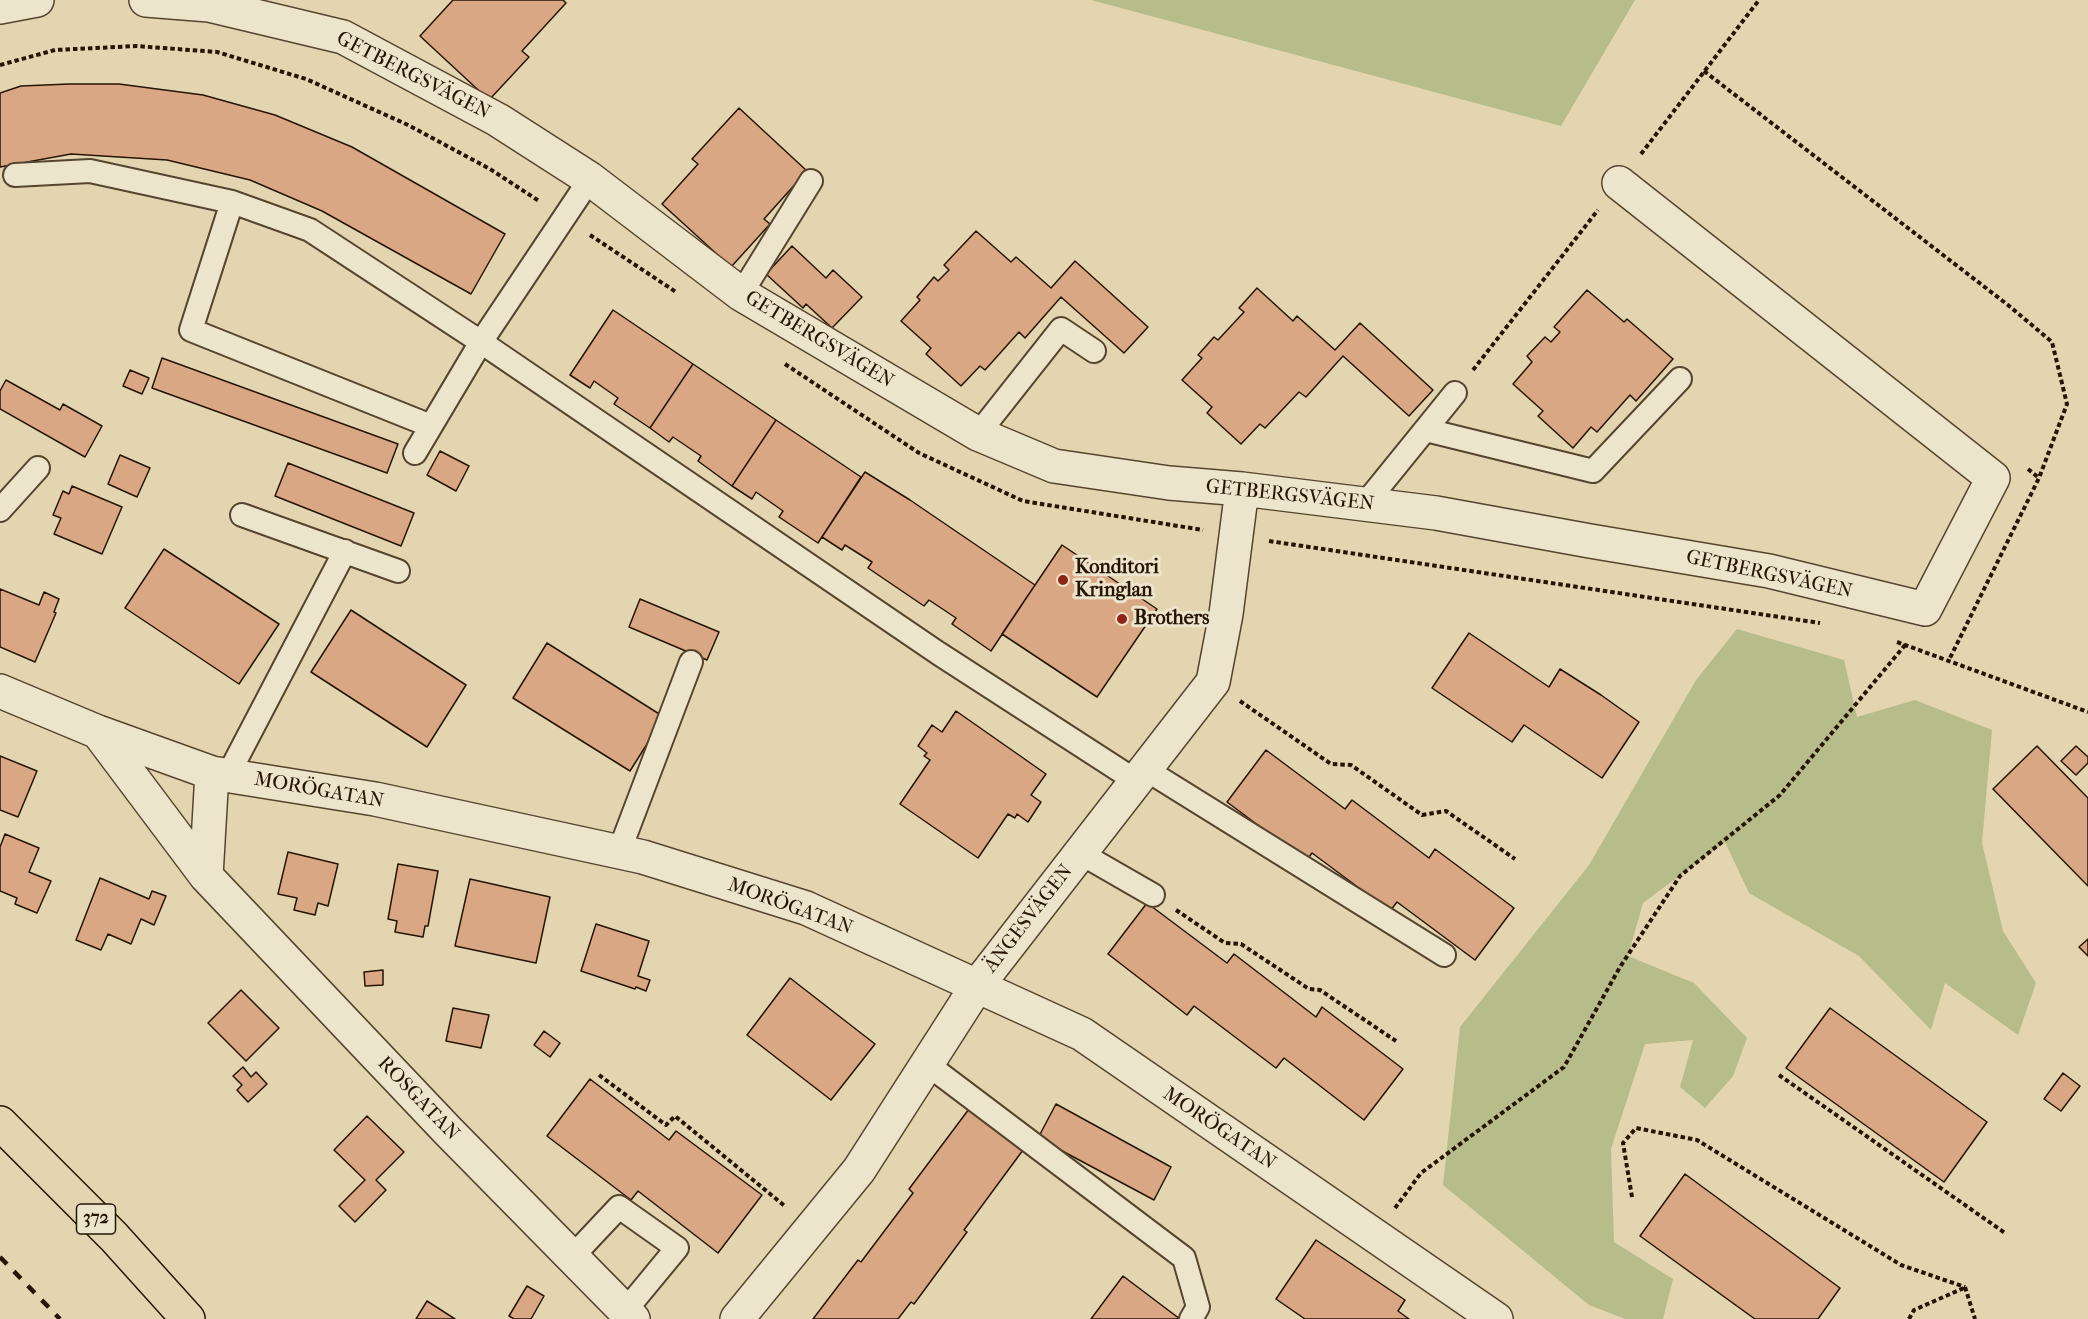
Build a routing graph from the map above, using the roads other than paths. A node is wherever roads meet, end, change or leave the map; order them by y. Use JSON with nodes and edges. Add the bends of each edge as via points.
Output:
{"nodes":[{"id":1,"x":37,"y":0,"type":"edge"},
{"id":2,"x":146,"y":0,"type":"edge"},
{"id":3,"x":0,"y":7,"type":"edge"},
{"id":4,"x":15,"y":175,"type":"dead end"},
{"id":5,"x":590,"y":180,"type":"junction"},
{"id":6,"x":811,"y":181,"type":"dead end"},
{"id":7,"x":1618,"y":183,"type":"dead end"},
{"id":8,"x":232,"y":202,"type":"junction"},
{"id":9,"x":741,"y":294,"type":"junction"},
{"id":10,"x":481,"y":342,"type":"junction"},
{"id":11,"x":1094,"y":351,"type":"dead end"},
{"id":12,"x":1680,"y":379,"type":"dead end"},
{"id":13,"x":1455,"y":393,"type":"dead end"},
{"id":14,"x":431,"y":426,"type":"junction"},
{"id":15,"x":1426,"y":429,"type":"junction"},
{"id":16,"x":978,"y":434,"type":"junction"},
{"id":17,"x":415,"y":453,"type":"dead end"},
{"id":18,"x":38,"y":468,"type":"dead end"},
{"id":19,"x":1242,"y":489,"type":"junction"},
{"id":20,"x":1365,"y":504,"type":"junction"},
{"id":21,"x":0,"y":510,"type":"edge"},
{"id":22,"x":242,"y":515,"type":"dead end"},
{"id":23,"x":345,"y":551,"type":"junction"},
{"id":24,"x":398,"y":571,"type":"dead end"},
{"id":25,"x":691,"y":662,"type":"dead end"},
{"id":26,"x":0,"y":691,"type":"edge"},
{"id":27,"x":98,"y":732,"type":"junction"},
{"id":28,"x":220,"y":774,"type":"junction"},
{"id":29,"x":1141,"y":775,"type":"junction"},
{"id":30,"x":619,"y":852,"type":"junction"},
{"id":31,"x":1080,"y":853,"type":"junction"},
{"id":32,"x":206,"y":876,"type":"junction"},
{"id":33,"x":1153,"y":895,"type":"road end"},
{"id":34,"x":1444,"y":954,"type":"dead end"},
{"id":35,"x":977,"y":986,"type":"junction"},
{"id":36,"x":927,"y":1064,"type":"junction"},
{"id":37,"x":0,"y":1123,"type":"edge"},
{"id":38,"x":572,"y":1257,"type":"junction"},
{"id":39,"x":629,"y":1315,"type":"edge"},
{"id":40,"x":188,"y":1319,"type":"edge"},
{"id":41,"x":737,"y":1319,"type":"edge"},
{"id":42,"x":1191,"y":1319,"type":"edge"},
{"id":43,"x":1496,"y":1319,"type":"edge"}],
"edges":[{"from":1,"to":3,"type":"street"},
{"from":2,"to":5,"type":"street","name":"GETBERGSVÄGEN","via":[[209,5],[344,37],[498,120]]},
{"from":4,"to":8,"type":"lane","via":[[90,171]]},
{"from":5,"to":9,"type":"street","name":"GETBERGSVÄGEN"},
{"from":5,"to":10,"type":"lane"},
{"from":6,"to":9,"type":"lane"},
{"from":7,"to":20,"type":"street","name":"GETBERGSVÄGEN","via":[[1993,478],[1925,609],[1769,571]]},
{"from":8,"to":10,"type":"lane","via":[[310,230]]},
{"from":8,"to":14,"type":"lane","via":[[191,330]]},
{"from":9,"to":16,"type":"street","name":"GETBERGSVÄGEN"},
{"from":10,"to":14,"type":"lane"},
{"from":10,"to":29,"type":"lane","via":[[938,652]]},
{"from":11,"to":16,"type":"lane","via":[[1061,329]]},
{"from":12,"to":15,"type":"lane","via":[[1593,471]]},
{"from":13,"to":15,"type":"lane"},
{"from":14,"to":17,"type":"lane"},
{"from":15,"to":20,"type":"lane"},
{"from":16,"to":19,"type":"street","name":"GETBERGSVÄGEN","via":[[1054,466]]},
{"from":18,"to":21,"type":"lane"},
{"from":19,"to":20,"type":"street","name":"GETBERGSVÄGEN"},
{"from":19,"to":29,"type":"street","name":"ÄNGESVÄGEN","via":[[1213,682]]},
{"from":22,"to":23,"type":"lane"},
{"from":23,"to":24,"type":"lane"},
{"from":23,"to":28,"type":"lane"},
{"from":25,"to":30,"type":"lane"},
{"from":26,"to":27,"type":"street","name":"MORÖGATAN"},
{"from":27,"to":28,"type":"street","name":"MORÖGATAN"},
{"from":27,"to":32,"type":"street","name":"ROSGATAN"},
{"from":28,"to":30,"type":"street","name":"MORÖGATAN","via":[[375,799]]},
{"from":28,"to":32,"type":"street"},
{"from":29,"to":31,"type":"street","name":"ÄNGESVÄGEN"},
{"from":29,"to":34,"type":"lane"},
{"from":30,"to":35,"type":"street","name":"MORÖGATAN","via":[[806,909]]},
{"from":31,"to":33,"type":"lane"},
{"from":31,"to":35,"type":"street","name":"ÄNGESVÄGEN"},
{"from":32,"to":38,"type":"street","name":"ROSGATAN"},
{"from":35,"to":36,"type":"street","name":"ÄNGESVÄGEN"},
{"from":35,"to":43,"type":"street","name":"MORÖGATAN","via":[[1082,1034]]},
{"from":36,"to":41,"type":"street","name":"ÄNGESVÄGEN","via":[[859,1170]]},
{"from":36,"to":42,"type":"lane","via":[[1184,1258],[1198,1307]]},
{"from":37,"to":40,"type":"main road","number":"372","via":[[114,1237]]},
{"from":38,"to":39,"type":"street","name":"ROSGATAN"},
{"from":38,"to":39,"type":"lane","via":[[619,1207],[676,1248]]}]}
